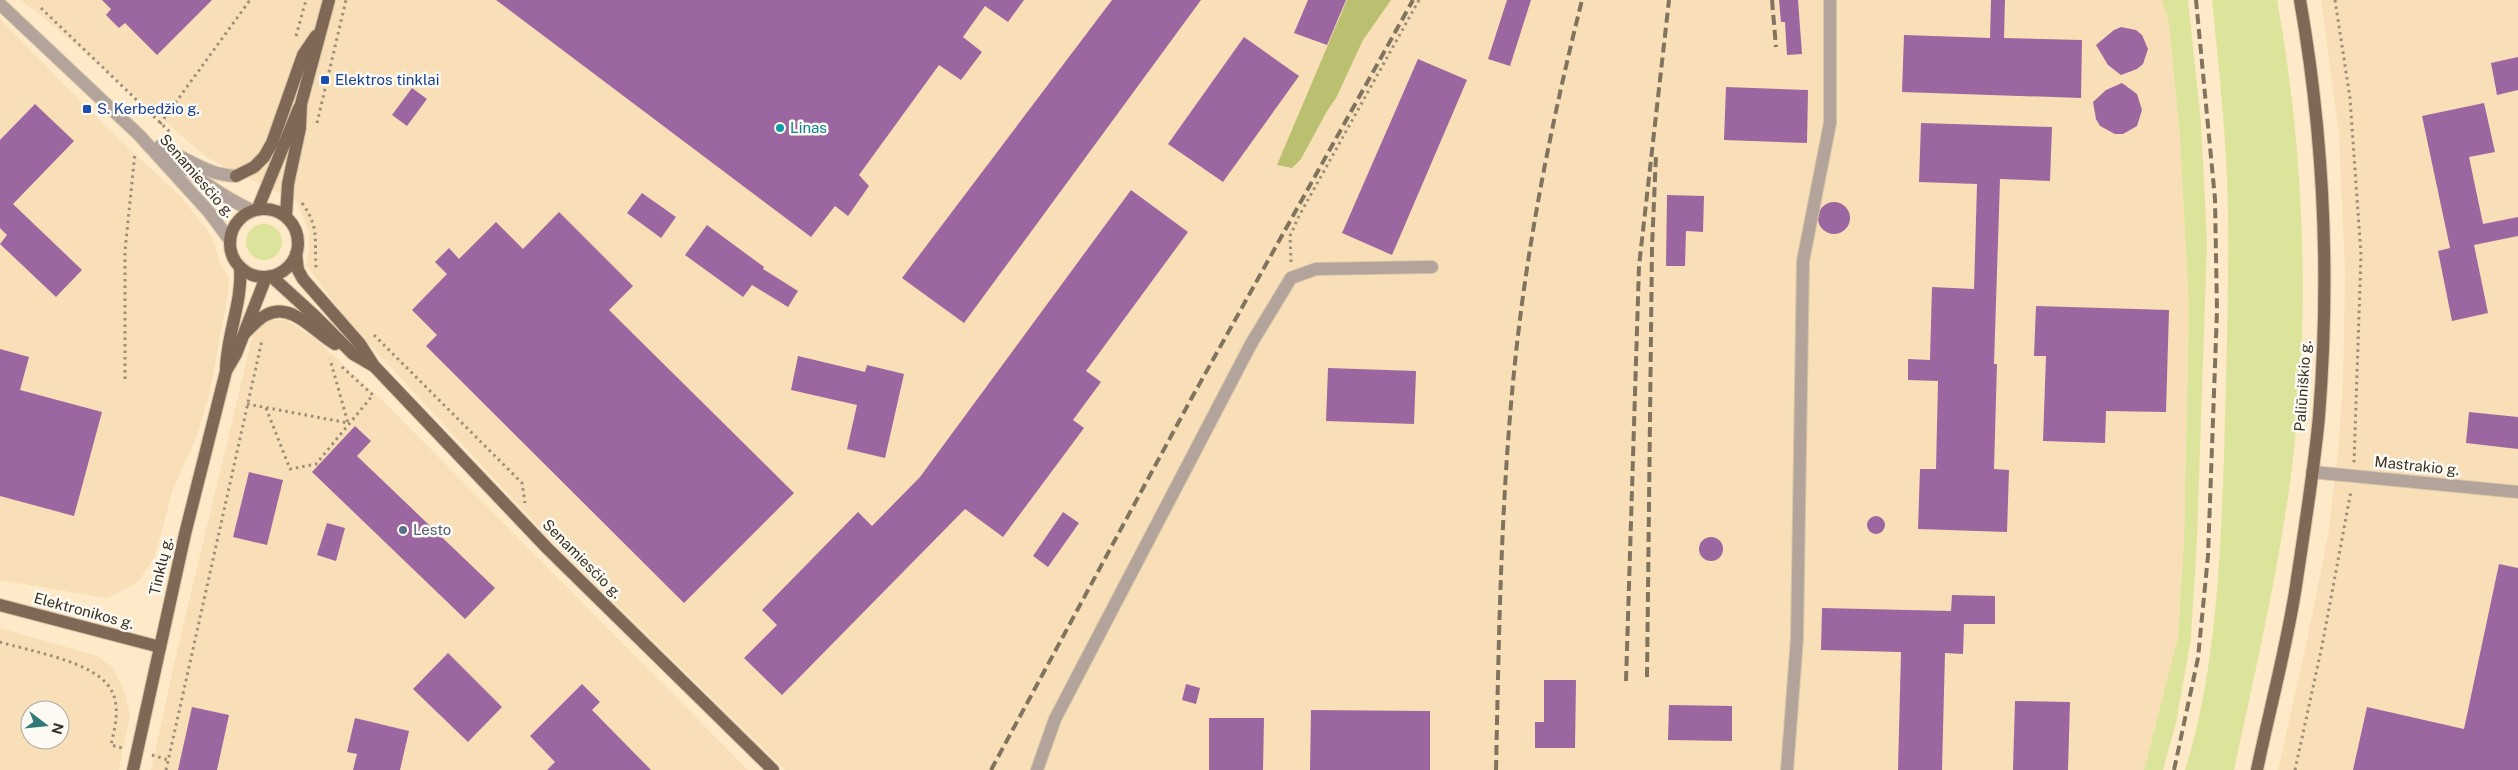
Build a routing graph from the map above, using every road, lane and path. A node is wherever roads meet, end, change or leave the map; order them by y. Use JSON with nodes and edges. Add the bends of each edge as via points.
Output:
{"nodes":[{"id":1,"x":250,"y":0,"type":"edge"},
{"id":2,"x":329,"y":0,"type":"edge"},
{"id":3,"x":346,"y":0,"type":"edge"},
{"id":4,"x":1418,"y":0,"type":"edge"},
{"id":5,"x":1830,"y":0,"type":"edge"},
{"id":6,"x":2300,"y":0,"type":"edge"},
{"id":7,"x":2334,"y":0,"type":"edge"},
{"id":8,"x":0,"y":4,"type":"edge"},
{"id":9,"x":41,"y":8,"type":"dead end"},
{"id":10,"x":321,"y":30,"type":"junction"},
{"id":11,"x":301,"y":104,"type":"junction"},
{"id":12,"x":160,"y":124,"type":"junction"},
{"id":13,"x":316,"y":125,"type":"dead end"},
{"id":14,"x":140,"y":135,"type":"junction"},
{"id":15,"x":174,"y":137,"type":"dead end"},
{"id":16,"x":158,"y":145,"type":"junction"},
{"id":17,"x":236,"y":176,"type":"joint"},
{"id":18,"x":300,"y":200,"type":"dead end"},
{"id":19,"x":255,"y":209,"type":"junction"},
{"id":20,"x":286,"y":216,"type":"junction"},
{"id":21,"x":229,"y":239,"type":"junction"},
{"id":22,"x":296,"y":254,"type":"junction"},
{"id":23,"x":240,"y":267,"type":"junction"},
{"id":24,"x":1432,"y":267,"type":"dead end"},
{"id":25,"x":317,"y":272,"type":"dead end"},
{"id":26,"x":268,"y":277,"type":"junction"},
{"id":27,"x":1291,"y":278,"type":"junction"},
{"id":28,"x":277,"y":311,"type":"joint"},
{"id":29,"x":367,"y":327,"type":"dead end"},
{"id":30,"x":245,"y":333,"type":"junction"},
{"id":31,"x":264,"y":336,"type":"dead end"},
{"id":32,"x":353,"y":354,"type":"junction"},
{"id":33,"x":374,"y":366,"type":"junction"},
{"id":34,"x":226,"y":371,"type":"junction"},
{"id":35,"x":125,"y":379,"type":"dead end"},
{"id":36,"x":246,"y":404,"type":"junction"},
{"id":37,"x":266,"y":408,"type":"junction"},
{"id":38,"x":348,"y":422,"type":"junction"},
{"id":39,"x":2312,"y":472,"type":"junction"},
{"id":40,"x":2353,"y":476,"type":"junction"},
{"id":41,"x":2518,"y":492,"type":"edge"},
{"id":42,"x":527,"y":509,"type":"dead end"},
{"id":43,"x":0,"y":605,"type":"edge"},
{"id":44,"x":0,"y":642,"type":"edge"},
{"id":45,"x":160,"y":647,"type":"junction"},
{"id":46,"x":137,"y":752,"type":"junction"},
{"id":47,"x":168,"y":760,"type":"junction"},
{"id":48,"x":133,"y":770,"type":"edge"},
{"id":49,"x":166,"y":770,"type":"edge"},
{"id":50,"x":773,"y":770,"type":"edge"},
{"id":51,"x":1037,"y":770,"type":"edge"},
{"id":52,"x":1787,"y":770,"type":"edge"},
{"id":53,"x":2257,"y":770,"type":"edge"},
{"id":54,"x":2295,"y":770,"type":"edge"}],
"edges":[{"from":1,"to":12,"type":"path"},
{"from":2,"to":10,"type":"main road"},
{"from":3,"to":13,"type":"path"},
{"from":4,"to":27,"type":"path","via":[[1299,216],[1290,236]]},
{"from":5,"to":52,"type":"street","via":[[1830,123],[1803,261],[1797,638]]},
{"from":6,"to":39,"type":"main road","name":"Paliūniškio g.","via":[[2313,82],[2322,194],[2322,355]]},
{"from":7,"to":40,"type":"path","via":[[2350,98],[2360,254]]},
{"from":8,"to":14,"type":"street","name":"Senamiesčio g."},
{"from":9,"to":12,"type":"path"},
{"from":10,"to":11,"type":"main road"},
{"from":10,"to":17,"type":"main road","via":[[302,55],[272,143],[264,157],[254,167]]},
{"from":11,"to":19,"type":"main road","via":[[271,179]]},
{"from":11,"to":20,"type":"main road"},
{"from":12,"to":15,"type":"path"},
{"from":14,"to":16,"type":"street","name":"Senamiesčio g."},
{"from":14,"to":21,"type":"street","name":"Senamiesčio g.","via":[[210,212]]},
{"from":14,"to":35,"type":"path","via":[[132,162],[125,251]]},
{"from":16,"to":17,"type":"street","name":"Senamiesčio g.","via":[[204,170]]},
{"from":16,"to":19,"type":"street","name":"Senamiesčio g.","via":[[216,192]]},
{"from":18,"to":25,"type":"path","via":[[316,229]]},
{"from":19,"to":20,"type":"main road","name":"Senamiesčio g.","via":[[278,211]]},
{"from":19,"to":21,"type":"main road","name":"Senamiesčio g.","via":[[237,221]]},
{"from":20,"to":22,"type":"main road","name":"Senamiesčio g.","via":[[297,234]]},
{"from":21,"to":23,"type":"main road","name":"Senamiesčio g.","via":[[230,249]]},
{"from":22,"to":26,"type":"main road","via":[[286,269]]},
{"from":22,"to":33,"type":"main road","name":"Senamiesčio g.","via":[[303,279],[360,344]]},
{"from":23,"to":26,"type":"main road","name":"Senamiesčio g.","via":[[247,273]]},
{"from":23,"to":34,"type":"main road","name":"Tinklų g.","via":[[241,283],[226,350]]},
{"from":24,"to":27,"type":"street","via":[[1316,269]]},
{"from":26,"to":30,"type":"main road","name":"Tinklų g."},
{"from":26,"to":32,"type":"main road","name":"Senamiesčio g.","via":[[316,317]]},
{"from":27,"to":51,"type":"street","via":[[1252,344],[1055,718]]},
{"from":28,"to":30,"type":"main road","name":"Tinklų g.","via":[[265,315]]},
{"from":28,"to":32,"type":"main road","name":"Senamiesčio g.","via":[[292,314]]},
{"from":29,"to":42,"type":"path","via":[[522,483]]},
{"from":30,"to":34,"type":"main road","name":"Tinklų g."},
{"from":31,"to":36,"type":"path"},
{"from":32,"to":33,"type":"main road","name":"Senamiesčio g."},
{"from":33,"to":50,"type":"main road","name":"Senamiesčio g.","via":[[547,548]]},
{"from":34,"to":45,"type":"main road","name":"Tinklų g."},
{"from":36,"to":37,"type":"path"},
{"from":36,"to":47,"type":"path"},
{"from":37,"to":38,"type":"path"},
{"from":37,"to":38,"type":"path","via":[[290,469],[316,464]]},
{"from":38,"to":38,"type":"path","via":[[338,384],[330,356],[373,396]]},
{"from":39,"to":40,"type":"street","name":"Mastrakio g."},
{"from":39,"to":53,"type":"main road","name":"Paliūniškio g.","via":[[2297,581]]},
{"from":40,"to":41,"type":"street","name":"Mastrakio g."},
{"from":40,"to":54,"type":"path"},
{"from":43,"to":45,"type":"main road","name":"Elektronikos g."},
{"from":44,"to":46,"type":"path","via":[[92,670],[110,688],[116,708],[111,745]]},
{"from":45,"to":46,"type":"main road","name":"Tinklų g."},
{"from":46,"to":47,"type":"path"},
{"from":46,"to":48,"type":"main road","name":"Tinklų g."},
{"from":47,"to":49,"type":"path"}]}
